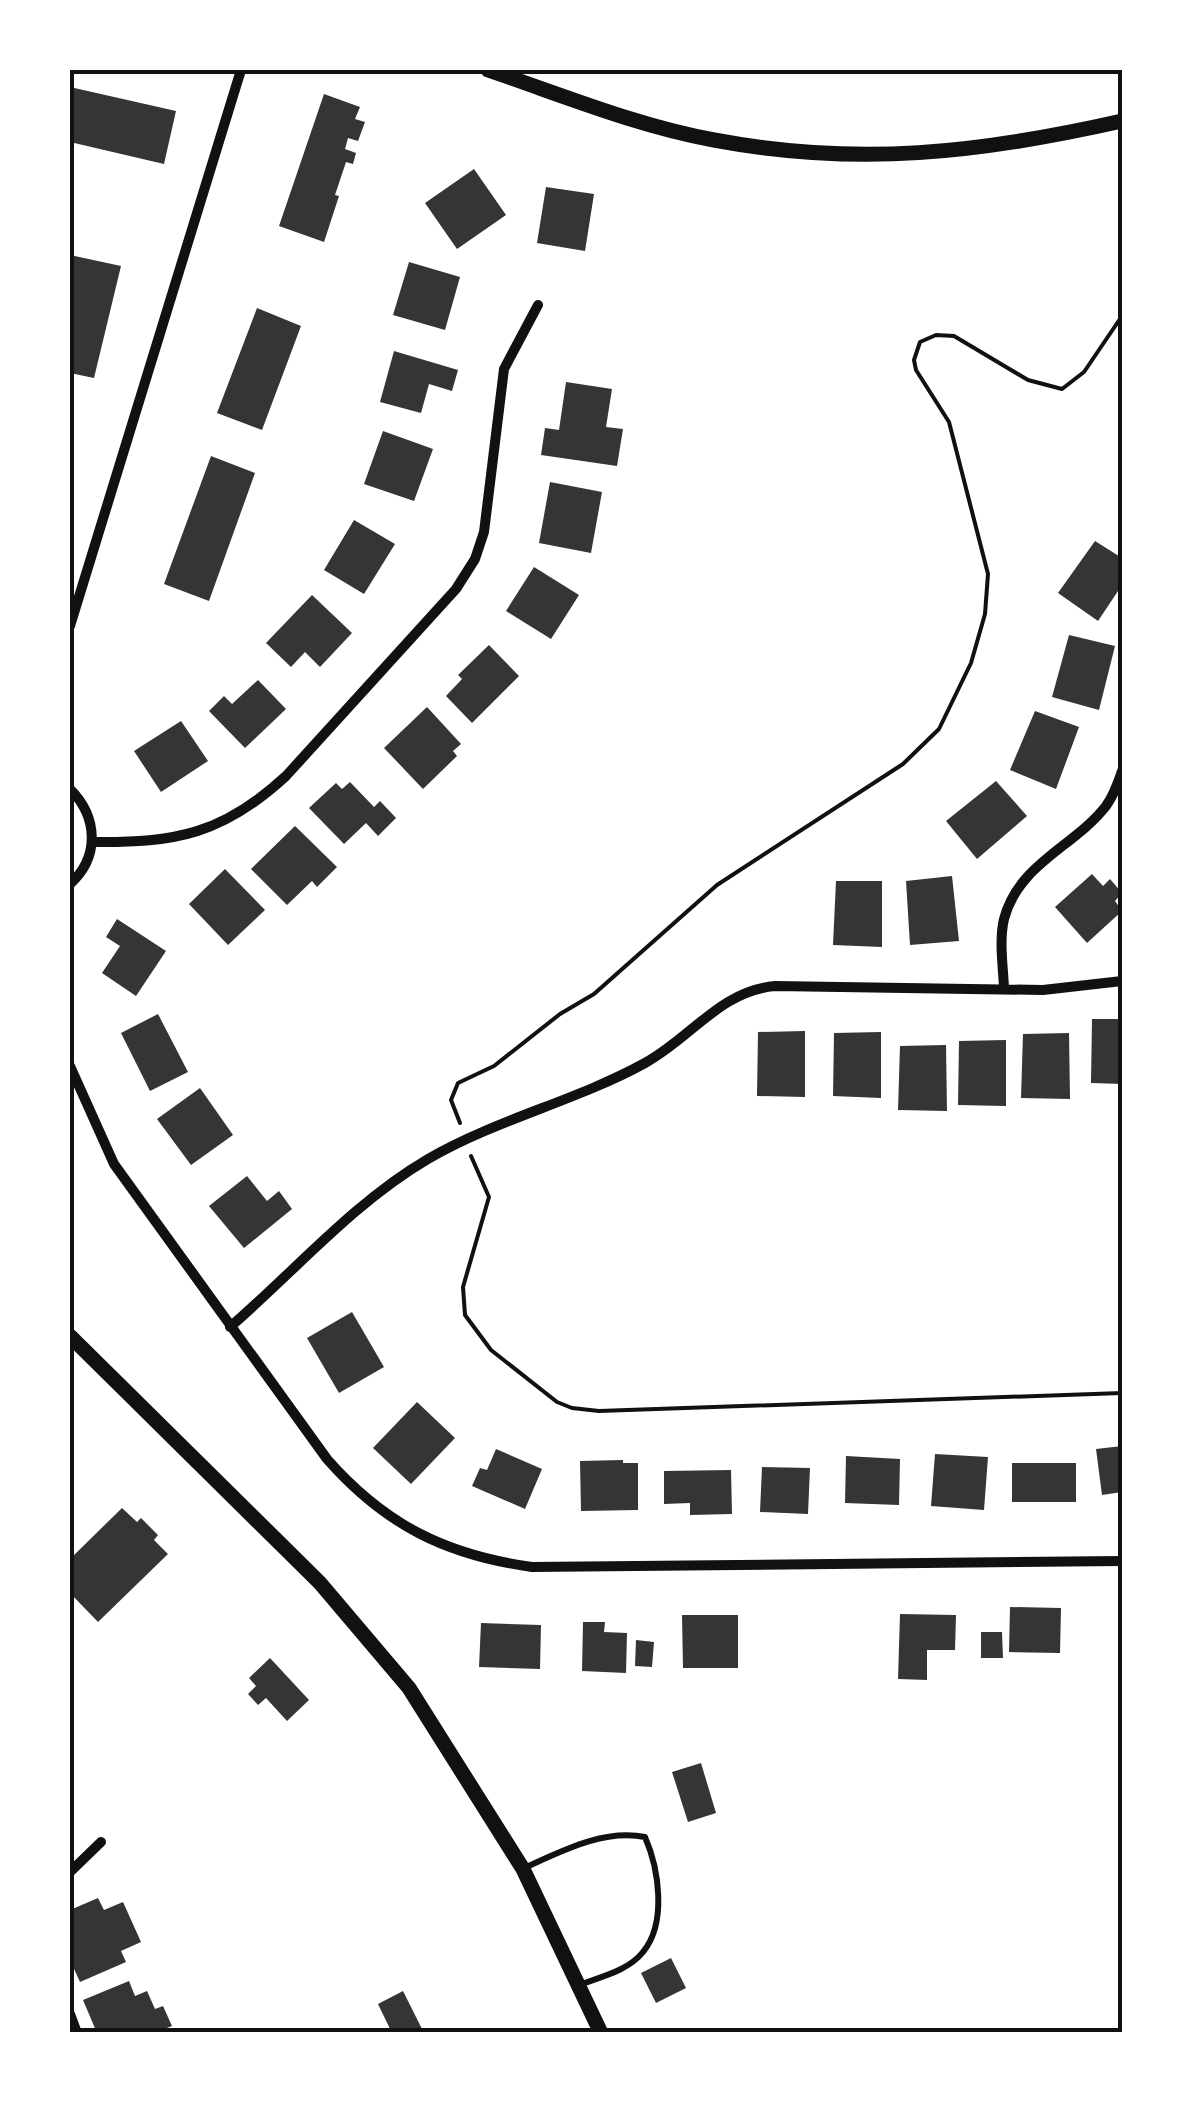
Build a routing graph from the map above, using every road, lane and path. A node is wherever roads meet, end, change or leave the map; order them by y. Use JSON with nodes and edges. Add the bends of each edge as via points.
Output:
{"nodes":[{"id":1,"x":240,"y":70,"type":"edge"},
{"id":2,"x":488,"y":70,"type":"edge"},
{"id":3,"x":1122,"y":122,"type":"edge"},
{"id":4,"x":538,"y":305,"type":"dead end"},
{"id":5,"x":1122,"y":316,"type":"edge"},
{"id":6,"x":70,"y":578,"type":"edge"},
{"id":7,"x":84,"y":580,"type":"junction"},
{"id":8,"x":70,"y":626,"type":"edge"},
{"id":9,"x":1122,"y":770,"type":"edge"},
{"id":10,"x":70,"y":789,"type":"edge"},
{"id":11,"x":93,"y":842,"type":"junction"},
{"id":12,"x":70,"y":884,"type":"edge"},
{"id":13,"x":1122,"y":980,"type":"edge"},
{"id":14,"x":1004,"y":988,"type":"junction"},
{"id":15,"x":70,"y":1066,"type":"edge"},
{"id":16,"x":466,"y":1140,"type":"junction"},
{"id":17,"x":230,"y":1327,"type":"junction"},
{"id":18,"x":70,"y":1336,"type":"edge"},
{"id":19,"x":1122,"y":1393,"type":"edge"},
{"id":20,"x":1122,"y":1562,"type":"edge"},
{"id":21,"x":101,"y":1842,"type":"dead end"},
{"id":22,"x":523,"y":1869,"type":"junction"},
{"id":23,"x":70,"y":1872,"type":"edge"},
{"id":24,"x":579,"y":1985,"type":"junction"},
{"id":25,"x":70,"y":2014,"type":"edge"},
{"id":26,"x":77,"y":2033,"type":"edge"},
{"id":27,"x":601,"y":2033,"type":"edge"}],
"edges":[{"from":1,"to":7,"type":"street"},
{"from":2,"to":3,"type":"main road","via":[[710,140],[794,152],[921,155]]},
{"from":4,"to":11,"type":"street","via":[[504,369],[484,532],[456,590],[257,802],[190,835]]},
{"from":5,"to":16,"type":"path","via":[[1084,372],[1062,389],[1028,380],[954,336],[920,342],[916,370],[949,422],[988,574],[985,614],[947,716],[903,764],[718,885],[594,994],[494,1066],[458,1083],[451,1100]]},
{"from":6,"to":7,"type":"lane"},
{"from":7,"to":8,"type":"street"},
{"from":9,"to":14,"type":"street","via":[[1098,814],[1028,874],[1014,895],[1004,921]]},
{"from":10,"to":11,"type":"street","via":[[84,805]]},
{"from":11,"to":12,"type":"street","via":[[84,869]]},
{"from":13,"to":14,"type":"street"},
{"from":14,"to":16,"type":"street","via":[[775,986],[744,992],[650,1060]]},
{"from":15,"to":17,"type":"street","via":[[114,1164]]},
{"from":16,"to":17,"type":"street","via":[[375,1196]]},
{"from":16,"to":19,"type":"path","via":[[489,1196],[463,1287],[466,1316],[512,1369],[572,1408]]},
{"from":17,"to":20,"type":"street","via":[[360,1494],[409,1529],[473,1557],[566,1567]]},
{"from":18,"to":22,"type":"main road","via":[[320,1583],[410,1688]]},
{"from":21,"to":23,"type":"street"},
{"from":22,"to":24,"type":"main road"},
{"from":22,"to":24,"type":"lane","via":[[578,1845],[624,1833],[645,1837],[655,1860],[656,1930],[642,1954],[620,1970]]},
{"from":24,"to":27,"type":"main road"},
{"from":25,"to":26,"type":"street"}]}
